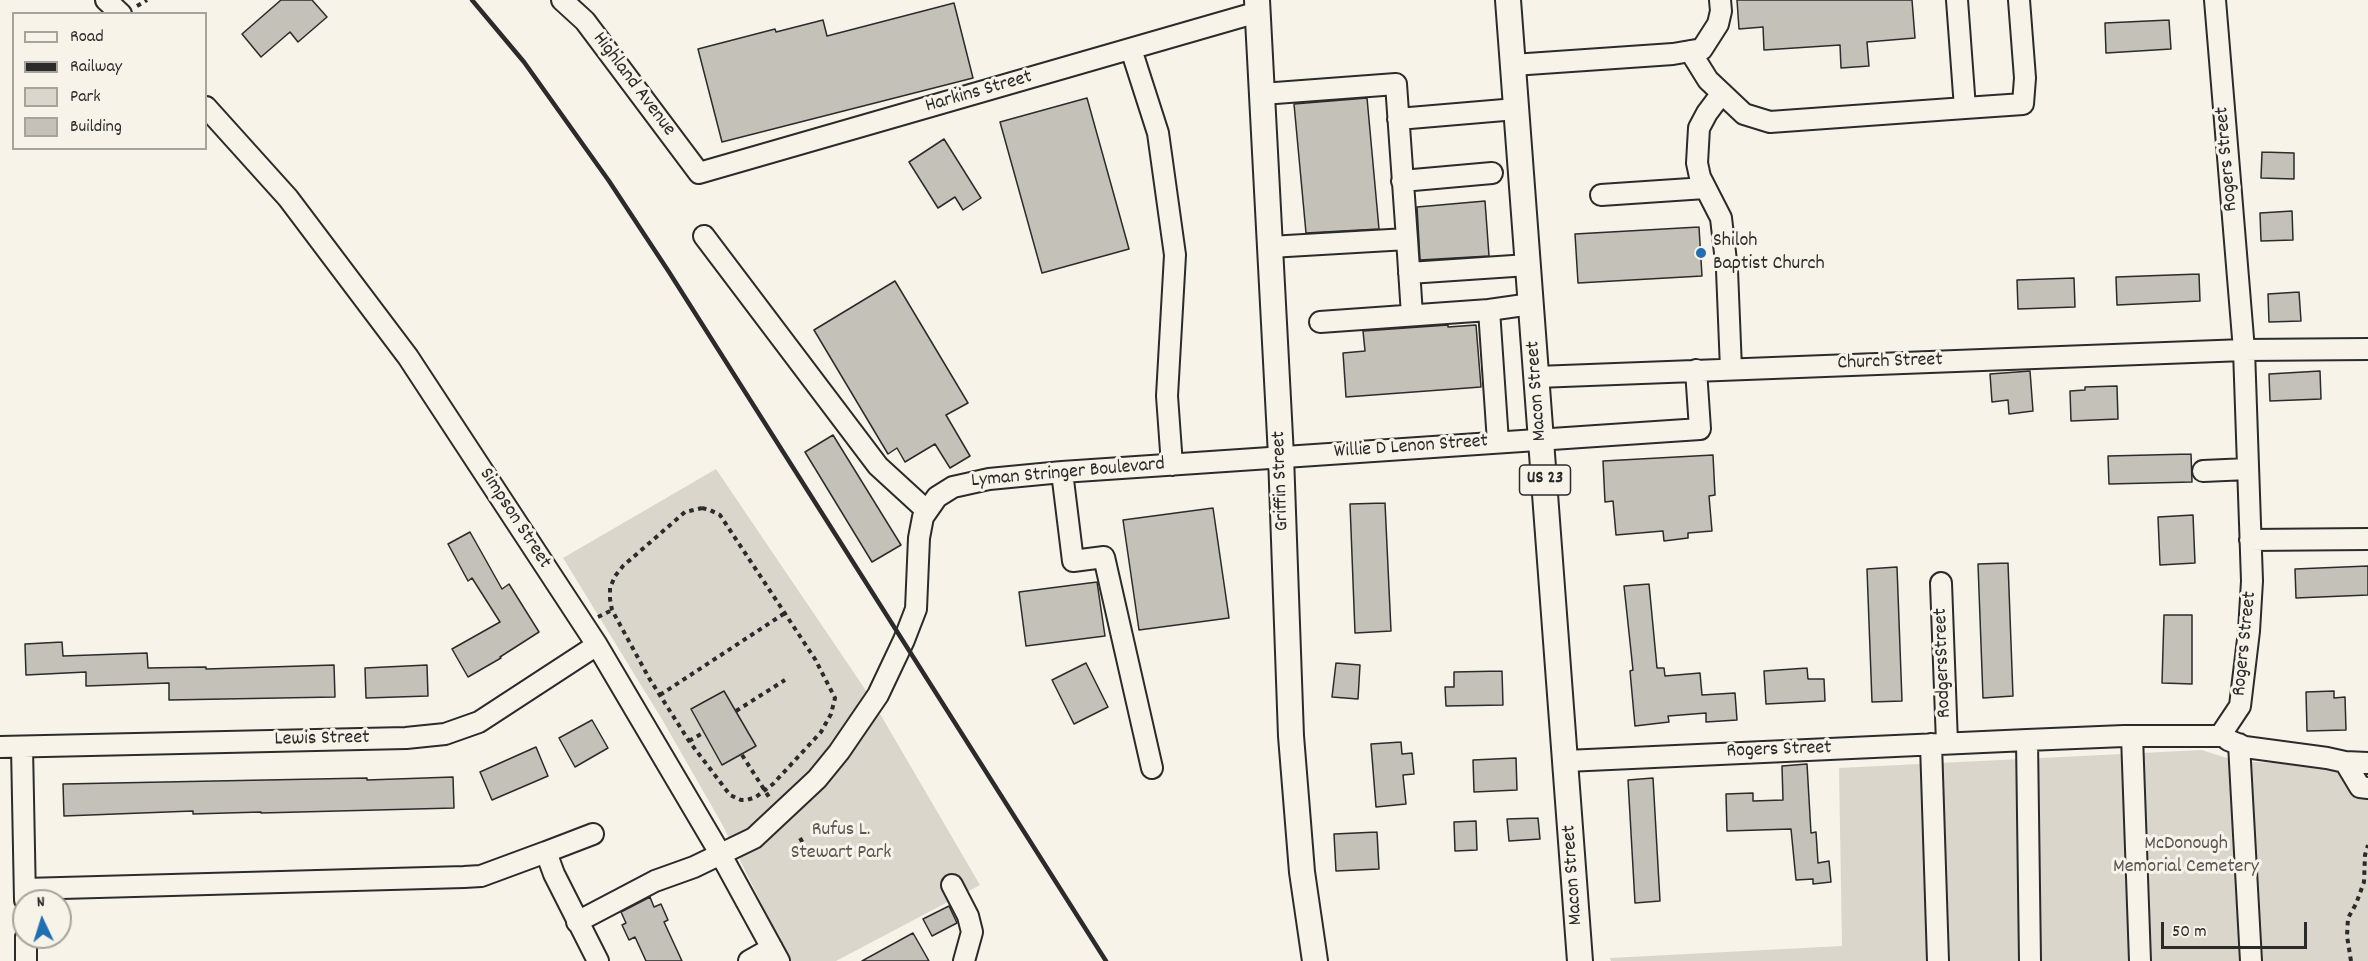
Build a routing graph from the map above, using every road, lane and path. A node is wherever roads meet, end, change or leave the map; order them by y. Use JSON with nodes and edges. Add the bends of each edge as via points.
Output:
{"nodes":[{"id":1,"x":106,"y":0,"type":"edge"},
{"id":2,"x":562,"y":0,"type":"edge"},
{"id":3,"x":1508,"y":0,"type":"edge"},
{"id":4,"x":1719,"y":0,"type":"edge"},
{"id":5,"x":1957,"y":0,"type":"edge"},
{"id":6,"x":2019,"y":0,"type":"edge"},
{"id":7,"x":2215,"y":0,"type":"edge"},
{"id":8,"x":1257,"y":6,"type":"edge"},
{"id":9,"x":119,"y":12,"type":"edge"},
{"id":10,"x":1131,"y":49,"type":"junction"},
{"id":11,"x":1690,"y":51,"type":"junction"},
{"id":12,"x":1513,"y":65,"type":"junction"},
{"id":13,"x":1722,"y":93,"type":"junction"},
{"id":14,"x":1262,"y":94,"type":"junction"},
{"id":15,"x":207,"y":107,"type":"edge"},
{"id":16,"x":1965,"y":108,"type":"junction"},
{"id":17,"x":1516,"y":109,"type":"junction"},
{"id":18,"x":1398,"y":119,"type":"junction"},
{"id":19,"x":699,"y":173,"type":"joint"},
{"id":20,"x":1491,"y":173,"type":"dead end"},
{"id":21,"x":1401,"y":181,"type":"junction"},
{"id":22,"x":1705,"y":188,"type":"junction"},
{"id":23,"x":1601,"y":195,"type":"dead end"},
{"id":24,"x":704,"y":236,"type":"dead end"},
{"id":25,"x":1407,"y":239,"type":"junction"},
{"id":26,"x":1270,"y":247,"type":"junction"},
{"id":27,"x":1528,"y":265,"type":"junction"},
{"id":28,"x":1409,"y":273,"type":"junction"},
{"id":29,"x":1531,"y":304,"type":"junction"},
{"id":30,"x":1489,"y":310,"type":"junction"},
{"id":31,"x":1412,"y":315,"type":"junction"},
{"id":32,"x":1320,"y":322,"type":"dead end"},
{"id":33,"x":2368,"y":349,"type":"edge"},
{"id":34,"x":2244,"y":350,"type":"junction"},
{"id":35,"x":1731,"y":369,"type":"junction"},
{"id":36,"x":1696,"y":370,"type":"junction"},
{"id":37,"x":1537,"y":377,"type":"junction"},
{"id":38,"x":1541,"y":439,"type":"junction"},
{"id":39,"x":1498,"y":442,"type":"junction"},
{"id":40,"x":1281,"y":456,"type":"junction"},
{"id":41,"x":1172,"y":465,"type":"junction"},
{"id":42,"x":2248,"y":469,"type":"junction"},
{"id":43,"x":2203,"y":471,"type":"dead end"},
{"id":44,"x":1062,"y":472,"type":"junction"},
{"id":45,"x":926,"y":510,"type":"junction"},
{"id":46,"x":2368,"y":539,"type":"edge"},
{"id":47,"x":2250,"y":540,"type":"junction"},
{"id":48,"x":1941,"y":583,"type":"dead end"},
{"id":49,"x":612,"y":610,"type":"junction"},
{"id":50,"x":785,"y":613,"type":"junction"},
{"id":51,"x":595,"y":618,"type":"dead end"},
{"id":52,"x":597,"y":645,"type":"junction"},
{"id":53,"x":784,"y":680,"type":"dead end"},
{"id":54,"x":660,"y":695,"type":"junction"},
{"id":55,"x":736,"y":711,"type":"dead end"},
{"id":56,"x":703,"y":733,"type":"dead end"},
{"id":57,"x":2132,"y":736,"type":"junction"},
{"id":58,"x":2220,"y":736,"type":"junction"},
{"id":59,"x":2027,"y":740,"type":"junction"},
{"id":60,"x":689,"y":741,"type":"junction"},
{"id":61,"x":1939,"y":744,"type":"junction"},
{"id":62,"x":2239,"y":744,"type":"junction"},
{"id":63,"x":0,"y":747,"type":"edge"},
{"id":64,"x":22,"y":747,"type":"junction"},
{"id":65,"x":742,"y":755,"type":"dead end"},
{"id":66,"x":1566,"y":760,"type":"junction"},
{"id":67,"x":2345,"y":762,"type":"junction"},
{"id":68,"x":2368,"y":763,"type":"edge"},
{"id":69,"x":1152,"y":768,"type":"dead end"},
{"id":70,"x":2368,"y":788,"type":"edge"},
{"id":71,"x":764,"y":791,"type":"junction"},
{"id":72,"x":593,"y":834,"type":"dead end"},
{"id":73,"x":800,"y":838,"type":"dead end"},
{"id":74,"x":2368,"y":845,"type":"edge"},
{"id":75,"x":807,"y":850,"type":"dead end"},
{"id":76,"x":546,"y":852,"type":"junction"},
{"id":77,"x":721,"y":855,"type":"junction"},
{"id":78,"x":952,"y":885,"type":"dead end"},
{"id":79,"x":25,"y":889,"type":"edge"},
{"id":80,"x":72,"y":893,"type":"edge"},
{"id":81,"x":577,"y":922,"type":"junction"},
{"id":82,"x":776,"y":954,"type":"edge"},
{"id":83,"x":598,"y":961,"type":"edge"},
{"id":84,"x":749,"y":961,"type":"edge"},
{"id":85,"x":964,"y":961,"type":"edge"},
{"id":86,"x":1315,"y":961,"type":"edge"},
{"id":87,"x":1576,"y":961,"type":"edge"},
{"id":88,"x":1938,"y":961,"type":"edge"},
{"id":89,"x":2030,"y":961,"type":"edge"},
{"id":90,"x":2140,"y":961,"type":"edge"},
{"id":91,"x":2251,"y":961,"type":"edge"},
{"id":92,"x":2351,"y":961,"type":"edge"}],
"edges":[{"from":1,"to":9,"type":"street"},
{"from":2,"to":19,"type":"street","name":"Highland Avenue","via":[[585,21]]},
{"from":3,"to":12,"type":"main road","name":"Macon Street","number":"US 23"},
{"from":4,"to":11,"type":"street","via":[[1718,24],[1702,49]]},
{"from":5,"to":16,"type":"street"},
{"from":6,"to":16,"type":"street","via":[[2023,104]]},
{"from":7,"to":34,"type":"street","name":"Rogers Street"},
{"from":8,"to":10,"type":"street","name":"Harkins Street"},
{"from":8,"to":14,"type":"main road","name":"Griffin Street"},
{"from":10,"to":19,"type":"street","name":"Harkins Street"},
{"from":10,"to":41,"type":"street","via":[[1158,133],[1175,255],[1167,396]]},
{"from":11,"to":12,"type":"street"},
{"from":11,"to":13,"type":"street","via":[[1708,80]]},
{"from":12,"to":17,"type":"main road","name":"Macon Street","number":"US 23"},
{"from":13,"to":16,"type":"street","via":[[1744,114],[1770,122]]},
{"from":13,"to":22,"type":"street","via":[[1699,128],[1697,163]]},
{"from":14,"to":18,"type":"street","via":[[1396,84]]},
{"from":14,"to":26,"type":"main road","name":"Griffin Street"},
{"from":15,"to":52,"type":"street","name":"Simpson Street","via":[[288,198],[408,357]]},
{"from":17,"to":18,"type":"street"},
{"from":17,"to":27,"type":"main road","name":"Macon Street","number":"US 23"},
{"from":18,"to":21,"type":"street"},
{"from":20,"to":21,"type":"street"},
{"from":21,"to":25,"type":"street"},
{"from":22,"to":23,"type":"street"},
{"from":22,"to":35,"type":"street","via":[[1721,218]]},
{"from":24,"to":45,"type":"street","via":[[878,466]]},
{"from":25,"to":26,"type":"street"},
{"from":25,"to":28,"type":"street"},
{"from":26,"to":40,"type":"main road","name":"Griffin Street"},
{"from":27,"to":28,"type":"street"},
{"from":27,"to":29,"type":"main road","name":"Macon Street","number":"US 23"},
{"from":28,"to":31,"type":"street"},
{"from":29,"to":30,"type":"street"},
{"from":29,"to":37,"type":"main road","name":"Macon Street","number":"US 23"},
{"from":30,"to":31,"type":"street"},
{"from":30,"to":39,"type":"street"},
{"from":31,"to":32,"type":"street"},
{"from":33,"to":34,"type":"street","name":"Church Street"},
{"from":34,"to":35,"type":"street","name":"Church Street"},
{"from":34,"to":42,"type":"street","name":"Rogers Street"},
{"from":35,"to":36,"type":"street","name":"Church Street"},
{"from":36,"to":37,"type":"street","name":"Church Street"},
{"from":36,"to":38,"type":"street","name":"Willie D Lenon Street","via":[[1700,429]]},
{"from":37,"to":38,"type":"main road","name":"Macon Street","number":"US 23"},
{"from":38,"to":39,"type":"street","name":"Willie D Lenon Street"},
{"from":38,"to":66,"type":"main road","name":"Macon Street","number":"US 23"},
{"from":39,"to":40,"type":"street","name":"Willie D Lenon Street"},
{"from":40,"to":41,"type":"street","name":"Lyman Stringer Boulevard"},
{"from":40,"to":86,"type":"main road","name":"Griffin Street","via":[[1290,736],[1302,872]]},
{"from":41,"to":44,"type":"street","name":"Lyman Stringer Boulevard"},
{"from":42,"to":43,"type":"street"},
{"from":42,"to":47,"type":"street","name":"Rogers Street"},
{"from":44,"to":45,"type":"street","name":"Lyman Stringer Boulevard","via":[[963,484],[937,497]]},
{"from":44,"to":69,"type":"street","via":[[1073,561],[1104,557]]},
{"from":45,"to":77,"type":"street","via":[[919,538],[916,609],[878,695],[817,779],[754,838]]},
{"from":46,"to":47,"type":"street"},
{"from":47,"to":58,"type":"street","name":"Rogers Street","via":[[2249,631],[2240,706]]},
{"from":48,"to":61,"type":"street","name":"RodgersStreet"},
{"from":49,"to":50,"type":"path","via":[[610,588],[623,566],[685,512],[702,508],[720,515]]},
{"from":49,"to":51,"type":"path"},
{"from":49,"to":54,"type":"path"},
{"from":50,"to":54,"type":"path"},
{"from":50,"to":71,"type":"path","via":[[815,659],[835,705],[821,732]]},
{"from":52,"to":64,"type":"street","name":"Lewis Street","via":[[479,722],[446,734]]},
{"from":52,"to":77,"type":"street","name":"Simpson Street"},
{"from":53,"to":55,"type":"path"},
{"from":54,"to":60,"type":"path"},
{"from":56,"to":60,"type":"path"},
{"from":57,"to":58,"type":"street","name":"Rogers Street"},
{"from":57,"to":59,"type":"street","name":"Rogers Street"},
{"from":57,"to":90,"type":"street"},
{"from":58,"to":62,"type":"street"},
{"from":59,"to":61,"type":"street","name":"Rogers Street"},
{"from":59,"to":89,"type":"street"},
{"from":60,"to":71,"type":"path","via":[[730,795],[747,800]]},
{"from":61,"to":66,"type":"street","name":"Rogers Street"},
{"from":61,"to":88,"type":"street","name":"RodgersStreet"},
{"from":62,"to":67,"type":"street"},
{"from":62,"to":91,"type":"street"},
{"from":63,"to":64,"type":"street","name":"Lewis Street"},
{"from":64,"to":79,"type":"street"},
{"from":65,"to":71,"type":"path"},
{"from":66,"to":87,"type":"main road","name":"Macon Street","number":"US 23"},
{"from":67,"to":68,"type":"street"},
{"from":67,"to":70,"type":"street","via":[[2360,787]]},
{"from":72,"to":76,"type":"street"},
{"from":73,"to":75,"type":"path"},
{"from":74,"to":92,"type":"path","via":[[2364,882],[2348,918]]},
{"from":76,"to":80,"type":"street","via":[[481,876]]},
{"from":76,"to":81,"type":"street"},
{"from":77,"to":81,"type":"street","via":[[654,881]]},
{"from":77,"to":82,"type":"street","name":"Simpson Street"},
{"from":78,"to":85,"type":"street","via":[[972,932]]},
{"from":81,"to":83,"type":"street"},
{"from":82,"to":84,"type":"street"}]}
